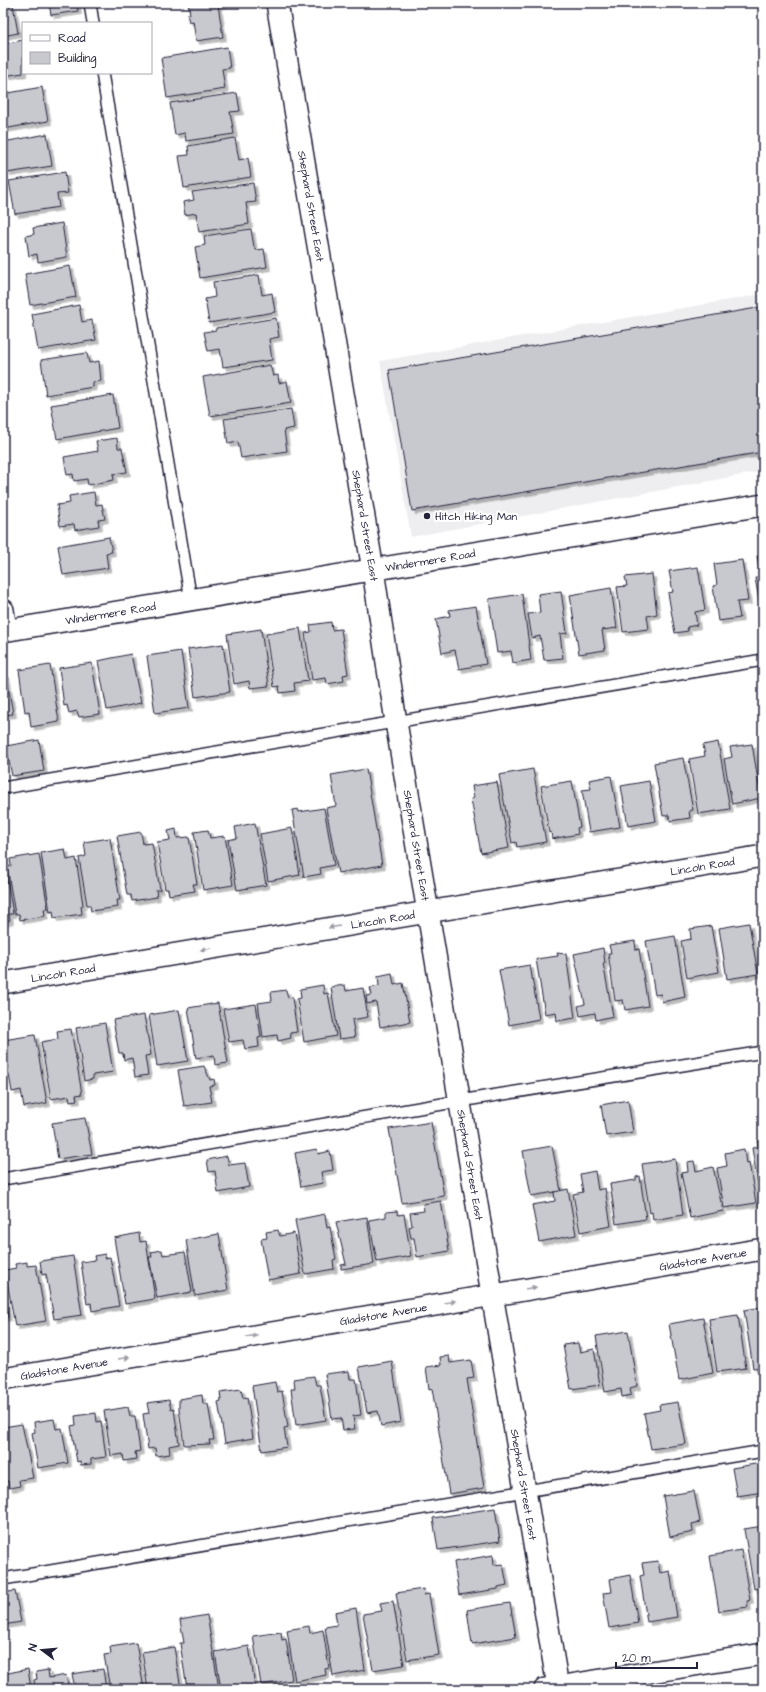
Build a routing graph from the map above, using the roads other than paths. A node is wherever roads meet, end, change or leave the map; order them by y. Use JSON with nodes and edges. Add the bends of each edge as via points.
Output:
{"nodes":[{"id":1,"x":90,"y":3,"type":"edge"},
{"id":2,"x":277,"y":3,"type":"edge"},
{"id":3,"x":93,"y":22,"type":"edge"},
{"id":4,"x":102,"y":74,"type":"edge"},
{"id":5,"x":763,"y":505,"type":"edge"},
{"id":6,"x":373,"y":570,"type":"junction"},
{"id":7,"x":192,"y":600,"type":"junction"},
{"id":8,"x":3,"y":610,"type":"edge"},
{"id":9,"x":4,"y":631,"type":"edge"},
{"id":10,"x":763,"y":660,"type":"edge"},
{"id":11,"x":396,"y":722,"type":"junction"},
{"id":12,"x":3,"y":788,"type":"edge"},
{"id":13,"x":763,"y":856,"type":"edge"},
{"id":14,"x":428,"y":912,"type":"junction"},
{"id":15,"x":3,"y":983,"type":"edge"},
{"id":16,"x":763,"y":1052,"type":"edge"},
{"id":17,"x":460,"y":1101,"type":"junction"},
{"id":18,"x":3,"y":1179,"type":"edge"},
{"id":19,"x":763,"y":1249,"type":"edge"},
{"id":20,"x":492,"y":1295,"type":"junction"},
{"id":21,"x":3,"y":1379,"type":"edge"},
{"id":22,"x":763,"y":1451,"type":"edge"},
{"id":23,"x":525,"y":1491,"type":"junction"},
{"id":24,"x":3,"y":1579,"type":"edge"},
{"id":25,"x":763,"y":1654,"type":"edge"},
{"id":26,"x":650,"y":1680,"type":"edge"},
{"id":27,"x":551,"y":1688,"type":"edge"}],
"edges":[{"from":1,"to":3,"type":"lane"},
{"from":2,"to":6,"type":"street","name":"Shephard Street East"},
{"from":4,"to":7,"type":"lane"},
{"from":5,"to":6,"type":"street","name":"Windermere Road"},
{"from":6,"to":7,"type":"street","name":"Windermere Road"},
{"from":6,"to":11,"type":"street","name":"Shephard Street East"},
{"from":7,"to":9,"type":"street","name":"Windermere Road"},
{"from":8,"to":9,"type":"street"},
{"from":10,"to":11,"type":"lane"},
{"from":11,"to":12,"type":"lane"},
{"from":11,"to":14,"type":"street","name":"Shephard Street East"},
{"from":13,"to":14,"type":"street","name":"Lincoln Road"},
{"from":14,"to":15,"type":"street","name":"Lincoln Road","one_way":true},
{"from":14,"to":17,"type":"street","name":"Shephard Street East"},
{"from":16,"to":17,"type":"lane"},
{"from":17,"to":18,"type":"lane"},
{"from":17,"to":20,"type":"street","name":"Shephard Street East"},
{"from":20,"to":19,"type":"street","name":"Gladstone Avenue","one_way":true},
{"from":21,"to":20,"type":"street","name":"Gladstone Avenue","one_way":true},
{"from":20,"to":23,"type":"street","name":"Shephard Street East"},
{"from":22,"to":23,"type":"lane"},
{"from":23,"to":24,"type":"lane"},
{"from":23,"to":27,"type":"street","name":"Shephard Street East"},
{"from":25,"to":26,"type":"street"},
{"from":26,"to":27,"type":"street"}]}
